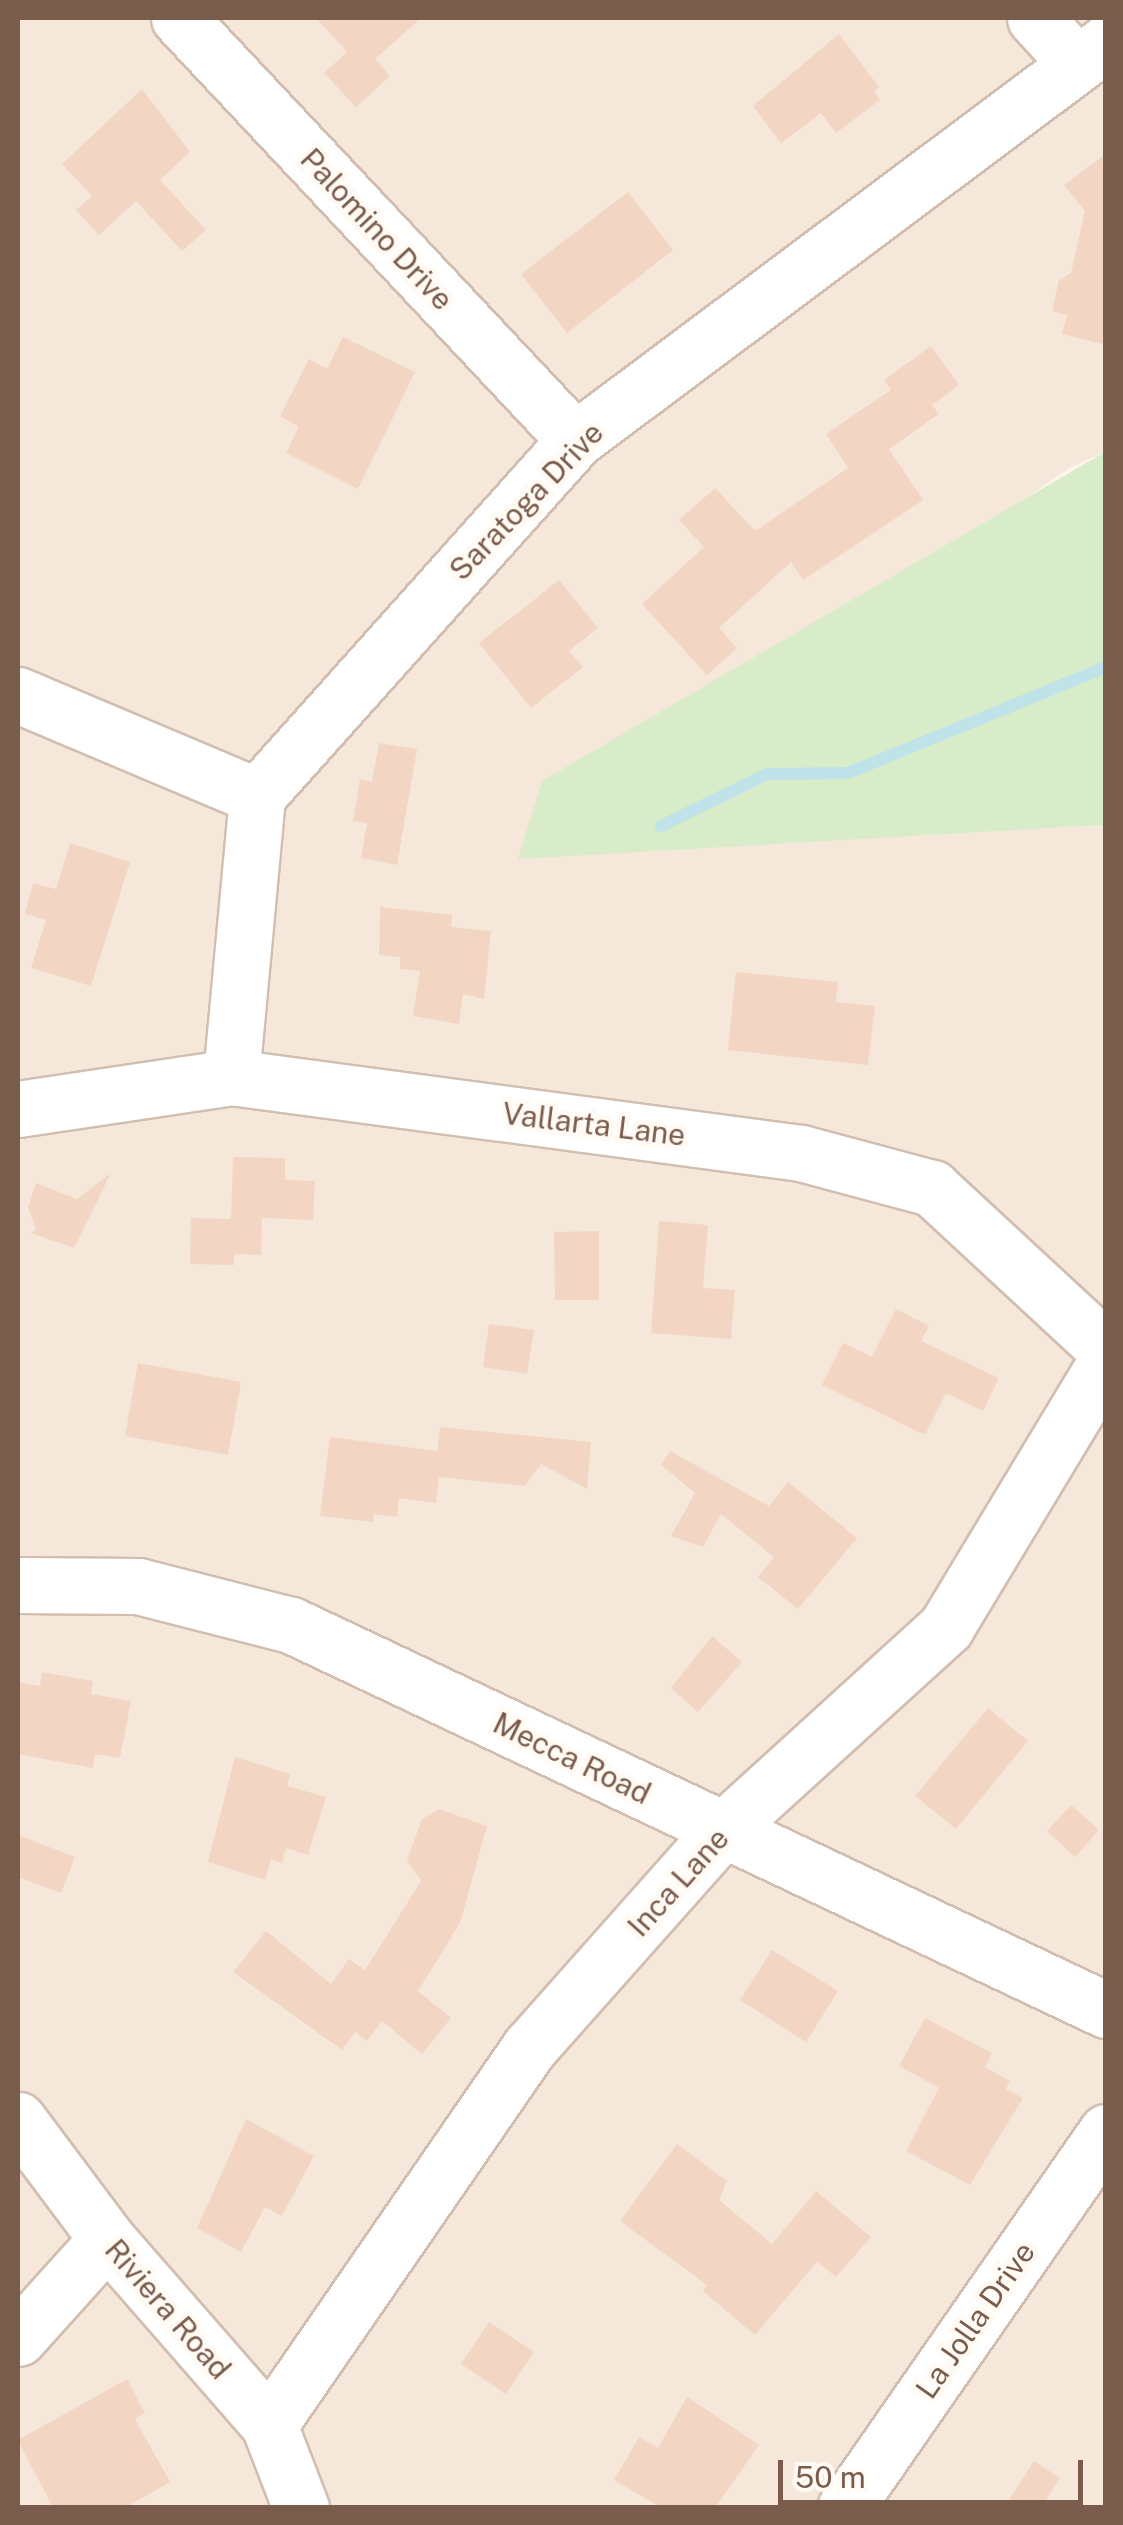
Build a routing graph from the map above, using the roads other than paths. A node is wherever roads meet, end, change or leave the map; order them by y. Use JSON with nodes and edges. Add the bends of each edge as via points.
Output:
{"nodes":[{"id":1,"x":179,"y":18,"type":"edge"},
{"id":2,"x":1034,"y":18,"type":"edge"},
{"id":3,"x":1091,"y":53,"type":"edge"},
{"id":4,"x":575,"y":440,"type":"junction"},
{"id":5,"x":18,"y":695,"type":"edge"},
{"id":6,"x":258,"y":796,"type":"junction"},
{"id":7,"x":231,"y":1077,"type":"junction"},
{"id":8,"x":18,"y":1108,"type":"edge"},
{"id":9,"x":1106,"y":1349,"type":"edge"},
{"id":10,"x":1106,"y":1362,"type":"edge"},
{"id":11,"x":18,"y":1585,"type":"edge"},
{"id":12,"x":722,"y":1831,"type":"junction"},
{"id":13,"x":1106,"y":2010,"type":"edge"},
{"id":14,"x":18,"y":2120,"type":"edge"},
{"id":15,"x":1106,"y":2132,"type":"edge"},
{"id":16,"x":107,"y":2239,"type":"junction"},
{"id":17,"x":18,"y":2338,"type":"edge"},
{"id":18,"x":270,"y":2424,"type":"junction"},
{"id":19,"x":301,"y":2508,"type":"edge"},
{"id":20,"x":845,"y":2508,"type":"edge"}],
"edges":[{"from":1,"to":4,"type":"street","name":"Palomino Drive"},
{"from":2,"to":3,"type":"street"},
{"from":3,"to":4,"type":"street","name":"Saratoga Drive"},
{"from":4,"to":6,"type":"street","name":"Saratoga Drive"},
{"from":5,"to":6,"type":"street"},
{"from":6,"to":7,"type":"street"},
{"from":7,"to":8,"type":"street","name":"Vallarta Lane"},
{"from":7,"to":9,"type":"street","name":"Vallarta Lane","via":[[801,1152],[932,1188]]},
{"from":10,"to":12,"type":"street","name":"Inca Lane","via":[[946,1627]]},
{"from":11,"to":12,"type":"street","name":"Mecca Road","via":[[138,1586],[291,1625]]},
{"from":12,"to":13,"type":"street","name":"Mecca Road"},
{"from":12,"to":18,"type":"street","name":"Inca Lane","via":[[530,2047]]},
{"from":14,"to":16,"type":"street","name":"Riviera Road"},
{"from":15,"to":20,"type":"street","name":"La Jolla Drive"},
{"from":16,"to":17,"type":"street"},
{"from":16,"to":18,"type":"street","name":"Riviera Road"},
{"from":18,"to":19,"type":"street","name":"Riviera Road"}]}
